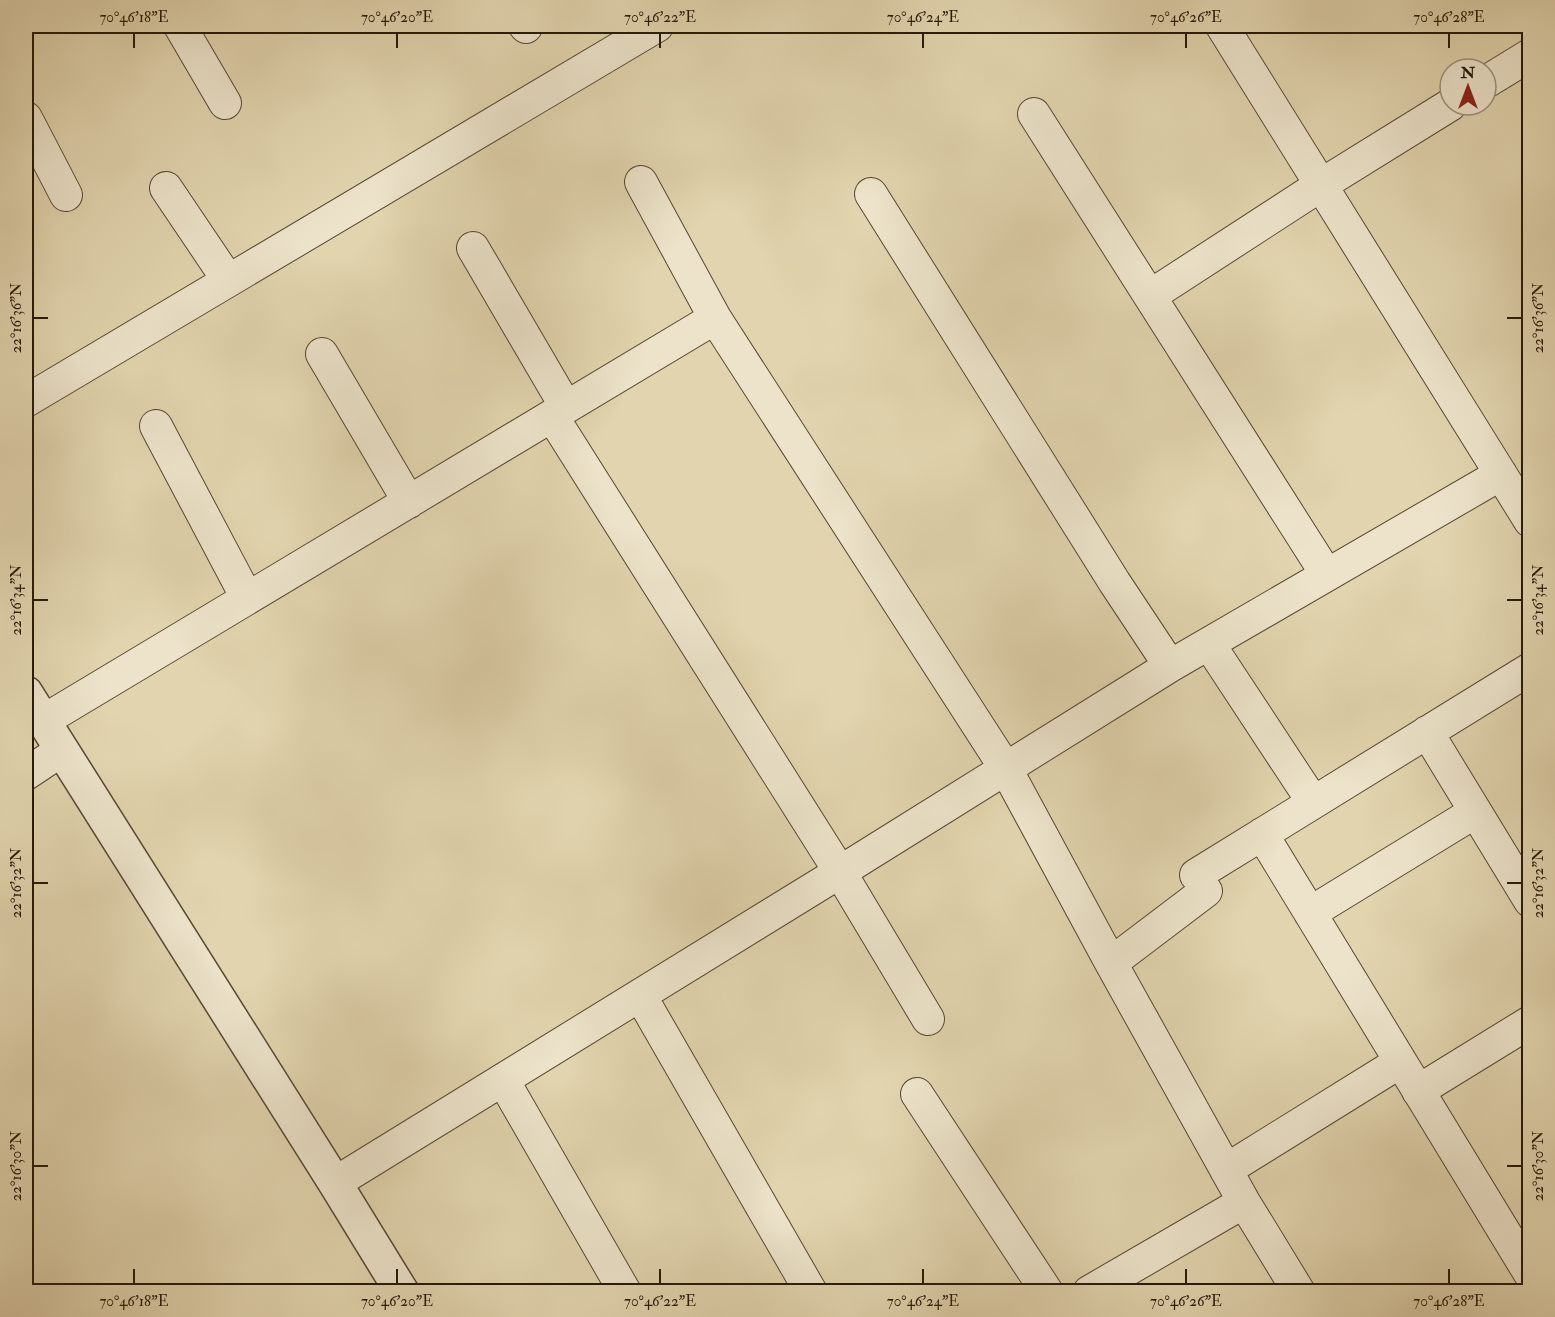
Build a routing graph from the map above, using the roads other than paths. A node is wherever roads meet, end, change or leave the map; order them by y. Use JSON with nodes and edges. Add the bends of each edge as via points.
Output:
{"nodes":[{"id":1,"x":180,"y":26,"type":"edge"},
{"id":2,"x":657,"y":26,"type":"edge"},
{"id":3,"x":1222,"y":26,"type":"edge"},
{"id":4,"x":1530,"y":55,"type":"edge"},
{"id":5,"x":1498,"y":75,"type":"edge"},
{"id":6,"x":225,"y":103,"type":"dead end"},
{"id":7,"x":1438,"y":112,"type":"edge"},
{"id":8,"x":1034,"y":114,"type":"dead end"},
{"id":9,"x":26,"y":118,"type":"edge"},
{"id":10,"x":641,"y":182,"type":"dead end"},
{"id":11,"x":1321,"y":185,"type":"junction"},
{"id":12,"x":166,"y":188,"type":"dead end"},
{"id":13,"x":871,"y":194,"type":"dead end"},
{"id":14,"x":66,"y":195,"type":"dead end"},
{"id":15,"x":473,"y":248,"type":"dead end"},
{"id":16,"x":228,"y":280,"type":"junction"},
{"id":17,"x":1150,"y":296,"type":"junction"},
{"id":18,"x":715,"y":318,"type":"junction"},
{"id":19,"x":322,"y":354,"type":"dead end"},
{"id":20,"x":26,"y":401,"type":"edge"},
{"id":21,"x":559,"y":412,"type":"junction"},
{"id":22,"x":156,"y":426,"type":"dead end"},
{"id":23,"x":1501,"y":474,"type":"junction"},
{"id":24,"x":409,"y":502,"type":"junction"},
{"id":25,"x":1530,"y":521,"type":"edge"},
{"id":26,"x":1327,"y":575,"type":"junction"},
{"id":27,"x":247,"y":598,"type":"junction"},
{"id":28,"x":1209,"y":644,"type":"junction"},
{"id":29,"x":1170,"y":666,"type":"junction"},
{"id":30,"x":1530,"y":669,"type":"edge"},
{"id":31,"x":26,"y":693,"type":"edge"},
{"id":32,"x":43,"y":721,"type":"junction"},
{"id":33,"x":1427,"y":732,"type":"junction"},
{"id":34,"x":62,"y":750,"type":"junction"},
{"id":35,"x":1006,"y":769,"type":"junction"},
{"id":36,"x":26,"y":774,"type":"edge"},
{"id":37,"x":1313,"y":802,"type":"junction"},
{"id":38,"x":1475,"y":812,"type":"junction"},
{"id":39,"x":1262,"y":834,"type":"junction"},
{"id":40,"x":840,"y":872,"type":"junction"},
{"id":41,"x":1530,"y":901,"type":"edge"},
{"id":42,"x":1310,"y":913,"type":"junction"},
{"id":43,"x":1111,"y":963,"type":"junction"},
{"id":44,"x":640,"y":995,"type":"junction"},
{"id":45,"x":928,"y":1019,"type":"dead end"},
{"id":46,"x":1530,"y":1022,"type":"edge"},
{"id":47,"x":1400,"y":1062,"type":"junction"},
{"id":48,"x":503,"y":1080,"type":"junction"},
{"id":49,"x":1418,"y":1091,"type":"junction"},
{"id":50,"x":917,"y":1095,"type":"dead end"},
{"id":51,"x":1226,"y":1170,"type":"junction"},
{"id":52,"x":336,"y":1183,"type":"junction"},
{"id":53,"x":1244,"y":1202,"type":"junction"},
{"id":54,"x":1530,"y":1274,"type":"edge"},
{"id":55,"x":402,"y":1292,"type":"edge"},
{"id":56,"x":626,"y":1292,"type":"edge"},
{"id":57,"x":811,"y":1292,"type":"edge"},
{"id":58,"x":1047,"y":1292,"type":"edge"},
{"id":59,"x":1089,"y":1292,"type":"edge"},
{"id":60,"x":1299,"y":1292,"type":"edge"}],
"edges":[{"from":1,"to":6,"type":"street"},
{"from":2,"to":16,"type":"street"},
{"from":3,"to":11,"type":"street"},
{"from":4,"to":5,"type":"street"},
{"from":7,"to":11,"type":"street"},
{"from":8,"to":17,"type":"street"},
{"from":9,"to":14,"type":"street"},
{"from":10,"to":18,"type":"street"},
{"from":11,"to":17,"type":"street"},
{"from":11,"to":23,"type":"street"},
{"from":12,"to":16,"type":"street"},
{"from":13,"to":29,"type":"street"},
{"from":15,"to":21,"type":"street"},
{"from":16,"to":20,"type":"street"},
{"from":17,"to":26,"type":"street"},
{"from":18,"to":21,"type":"street"},
{"from":18,"to":35,"type":"street"},
{"from":19,"to":24,"type":"street"},
{"from":21,"to":24,"type":"street"},
{"from":21,"to":40,"type":"street"},
{"from":22,"to":27,"type":"street"},
{"from":23,"to":25,"type":"street"},
{"from":23,"to":26,"type":"street"},
{"from":24,"to":27,"type":"street"},
{"from":26,"to":28,"type":"street"},
{"from":27,"to":32,"type":"street"},
{"from":28,"to":29,"type":"street"},
{"from":28,"to":37,"type":"street"},
{"from":29,"to":35,"type":"street"},
{"from":30,"to":33,"type":"street"},
{"from":31,"to":32,"type":"street"},
{"from":32,"to":34,"type":"street"},
{"from":33,"to":37,"type":"street"},
{"from":33,"to":38,"type":"street"},
{"from":34,"to":36,"type":"street"},
{"from":34,"to":52,"type":"street"},
{"from":35,"to":40,"type":"street"},
{"from":35,"to":43,"type":"street"},
{"from":37,"to":39,"type":"street"},
{"from":38,"to":41,"type":"street"},
{"from":38,"to":42,"type":"street"},
{"from":39,"to":42,"type":"street"},
{"from":39,"to":43,"type":"street"},
{"from":40,"to":44,"type":"street"},
{"from":40,"to":45,"type":"street"},
{"from":42,"to":47,"type":"street"},
{"from":43,"to":51,"type":"street"},
{"from":44,"to":48,"type":"street"},
{"from":44,"to":57,"type":"street"},
{"from":46,"to":49,"type":"street"},
{"from":47,"to":49,"type":"street"},
{"from":47,"to":51,"type":"street"},
{"from":48,"to":52,"type":"street"},
{"from":48,"to":56,"type":"street"},
{"from":49,"to":54,"type":"street"},
{"from":50,"to":58,"type":"street"},
{"from":51,"to":53,"type":"street"},
{"from":52,"to":55,"type":"street"},
{"from":53,"to":59,"type":"street"},
{"from":53,"to":60,"type":"street"}]}
